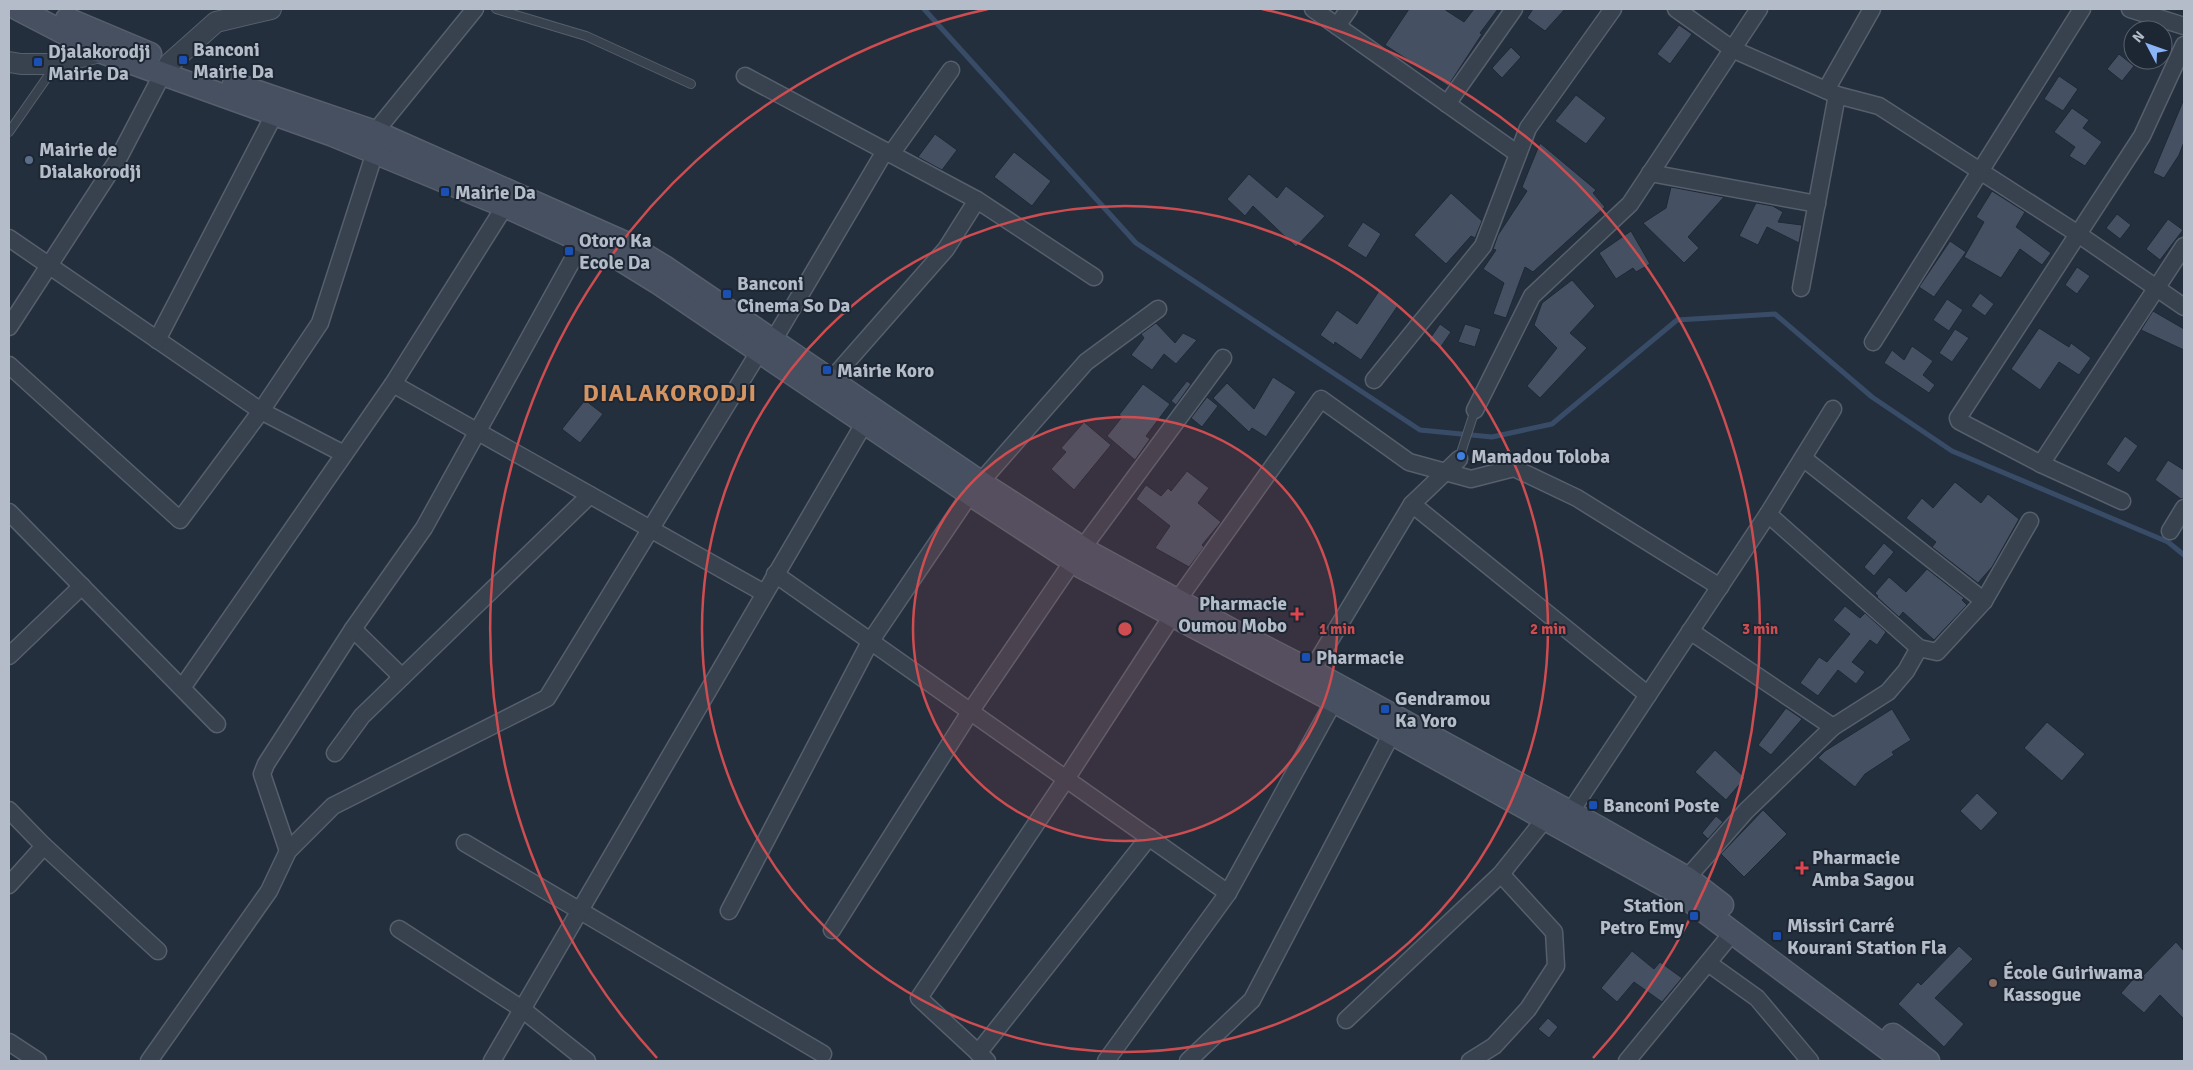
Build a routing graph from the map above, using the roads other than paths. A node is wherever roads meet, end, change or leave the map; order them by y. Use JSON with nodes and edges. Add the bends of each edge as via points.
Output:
{"nodes":[{"id":1,"x":18,"y":9,"type":"edge"},
{"id":2,"x":50,"y":9,"type":"edge"},
{"id":3,"x":271,"y":9,"type":"edge"},
{"id":4,"x":475,"y":9,"type":"edge"},
{"id":5,"x":496,"y":9,"type":"edge"},
{"id":6,"x":1313,"y":9,"type":"edge"},
{"id":7,"x":1349,"y":9,"type":"edge"},
{"id":8,"x":1514,"y":9,"type":"edge"},
{"id":9,"x":1613,"y":9,"type":"edge"},
{"id":10,"x":1676,"y":9,"type":"edge"},
{"id":11,"x":1759,"y":9,"type":"edge"},
{"id":12,"x":1872,"y":9,"type":"edge"},
{"id":13,"x":2082,"y":9,"type":"edge"},
{"id":14,"x":2130,"y":9,"type":"edge"},
{"id":15,"x":1337,"y":26,"type":"junction"},
{"id":16,"x":2184,"y":26,"type":"edge"},
{"id":17,"x":2184,"y":45,"type":"edge"},
{"id":18,"x":129,"y":46,"type":"junction"},
{"id":19,"x":1732,"y":49,"type":"junction"},
{"id":20,"x":98,"y":52,"type":"junction"},
{"id":21,"x":9,"y":62,"type":"edge"},
{"id":22,"x":56,"y":64,"type":"junction"},
{"id":23,"x":166,"y":68,"type":"junction"},
{"id":24,"x":951,"y":70,"type":"dead end"},
{"id":25,"x":745,"y":76,"type":"dead end"},
{"id":26,"x":691,"y":84,"type":"dead end"},
{"id":27,"x":1832,"y":93,"type":"junction"},
{"id":28,"x":1447,"y":104,"type":"junction"},
{"id":29,"x":274,"y":115,"type":"junction"},
{"id":30,"x":9,"y":132,"type":"edge"},
{"id":31,"x":375,"y":142,"type":"junction"},
{"id":32,"x":888,"y":152,"type":"junction"},
{"id":33,"x":1518,"y":154,"type":"junction"},
{"id":34,"x":1981,"y":171,"type":"junction"},
{"id":35,"x":1650,"y":173,"type":"junction"},
{"id":36,"x":976,"y":200,"type":"junction"},
{"id":37,"x":1816,"y":204,"type":"junction"},
{"id":38,"x":505,"y":206,"type":"junction"},
{"id":39,"x":2078,"y":234,"type":"junction"},
{"id":40,"x":9,"y":238,"type":"edge"},
{"id":41,"x":583,"y":241,"type":"junction"},
{"id":42,"x":2184,"y":246,"type":"edge"},
{"id":43,"x":49,"y":265,"type":"junction"},
{"id":44,"x":1094,"y":277,"type":"dead end"},
{"id":45,"x":1801,"y":288,"type":"dead end"},
{"id":46,"x":2158,"y":289,"type":"junction"},
{"id":47,"x":2184,"y":307,"type":"edge"},
{"id":48,"x":1158,"y":309,"type":"dead end"},
{"id":49,"x":9,"y":327,"type":"edge"},
{"id":50,"x":157,"y":340,"type":"junction"},
{"id":51,"x":1873,"y":342,"type":"dead end"},
{"id":52,"x":766,"y":346,"type":"junction"},
{"id":53,"x":1223,"y":358,"type":"dead end"},
{"id":54,"x":9,"y":365,"type":"edge"},
{"id":55,"x":831,"y":380,"type":"junction"},
{"id":56,"x":1374,"y":380,"type":"dead end"},
{"id":57,"x":393,"y":384,"type":"junction"},
{"id":58,"x":1833,"y":409,"type":"dead end"},
{"id":59,"x":261,"y":410,"type":"junction"},
{"id":60,"x":1475,"y":410,"type":"joint"},
{"id":61,"x":864,"y":422,"type":"junction"},
{"id":62,"x":478,"y":432,"type":"junction"},
{"id":63,"x":344,"y":454,"type":"junction"},
{"id":64,"x":1803,"y":458,"type":"junction"},
{"id":65,"x":1459,"y":459,"type":"joint"},
{"id":66,"x":2041,"y":464,"type":"junction"},
{"id":67,"x":1445,"y":472,"type":"junction"},
{"id":68,"x":976,"y":488,"type":"junction"},
{"id":69,"x":590,"y":495,"type":"junction"},
{"id":70,"x":2122,"y":501,"type":"dead end"},
{"id":71,"x":1412,"y":504,"type":"junction"},
{"id":72,"x":2184,"y":508,"type":"edge"},
{"id":73,"x":9,"y":512,"type":"edge"},
{"id":74,"x":1768,"y":514,"type":"junction"},
{"id":75,"x":2030,"y":521,"type":"dead end"},
{"id":76,"x":650,"y":529,"type":"junction"},
{"id":77,"x":2170,"y":531,"type":"dead end"},
{"id":78,"x":1077,"y":555,"type":"junction"},
{"id":79,"x":775,"y":574,"type":"junction"},
{"id":80,"x":82,"y":586,"type":"junction"},
{"id":81,"x":1720,"y":587,"type":"junction"},
{"id":82,"x":764,"y":593,"type":"junction"},
{"id":83,"x":1984,"y":601,"type":"junction"},
{"id":84,"x":1175,"y":609,"type":"junction"},
{"id":85,"x":353,"y":629,"type":"junction"},
{"id":86,"x":1690,"y":631,"type":"junction"},
{"id":87,"x":870,"y":642,"type":"junction"},
{"id":88,"x":1919,"y":648,"type":"junction"},
{"id":89,"x":9,"y":656,"type":"edge"},
{"id":90,"x":402,"y":677,"type":"junction"},
{"id":91,"x":1307,"y":678,"type":"junction"},
{"id":92,"x":182,"y":688,"type":"junction"},
{"id":93,"x":1648,"y":695,"type":"junction"},
{"id":94,"x":1334,"y":701,"type":"junction"},
{"id":95,"x":970,"y":712,"type":"junction"},
{"id":96,"x":216,"y":724,"type":"dead end"},
{"id":97,"x":1833,"y":726,"type":"junction"},
{"id":98,"x":1392,"y":733,"type":"junction"},
{"id":99,"x":335,"y":753,"type":"dead end"},
{"id":100,"x":1066,"y":779,"type":"junction"},
{"id":101,"x":9,"y":810,"type":"edge"},
{"id":102,"x":1559,"y":815,"type":"junction"},
{"id":103,"x":1149,"y":837,"type":"junction"},
{"id":104,"x":465,"y":843,"type":"dead end"},
{"id":105,"x":44,"y":846,"type":"junction"},
{"id":106,"x":288,"y":851,"type":"junction"},
{"id":107,"x":1501,"y":874,"type":"junction"},
{"id":108,"x":1687,"y":878,"type":"junction"},
{"id":109,"x":9,"y":884,"type":"edge"},
{"id":110,"x":1228,"y":893,"type":"junction"},
{"id":111,"x":580,"y":910,"type":"junction"},
{"id":112,"x":729,"y":911,"type":"dead end"},
{"id":113,"x":399,"y":929,"type":"dead end"},
{"id":114,"x":832,"y":930,"type":"dead end"},
{"id":115,"x":1734,"y":932,"type":"junction"},
{"id":116,"x":158,"y":951,"type":"dead end"},
{"id":117,"x":1708,"y":962,"type":"junction"},
{"id":118,"x":522,"y":1009,"type":"junction"},
{"id":119,"x":1346,"y":1020,"type":"dead end"},
{"id":120,"x":9,"y":1042,"type":"edge"},
{"id":121,"x":823,"y":1054,"type":"dead end"},
{"id":122,"x":982,"y":1057,"type":"edge"},
{"id":123,"x":38,"y":1061,"type":"edge"},
{"id":124,"x":149,"y":1061,"type":"edge"},
{"id":125,"x":492,"y":1061,"type":"edge"},
{"id":126,"x":588,"y":1061,"type":"edge"},
{"id":127,"x":1106,"y":1061,"type":"edge"},
{"id":128,"x":1188,"y":1061,"type":"edge"},
{"id":129,"x":1470,"y":1061,"type":"edge"},
{"id":130,"x":1627,"y":1061,"type":"edge"},
{"id":131,"x":1810,"y":1061,"type":"edge"},
{"id":132,"x":1904,"y":1061,"type":"edge"},
{"id":133,"x":1928,"y":1061,"type":"edge"}],
"edges":[{"from":1,"to":20,"type":"main road"},
{"from":2,"to":18,"type":"main road"},
{"from":3,"to":23,"type":"street","via":[[216,22]]},
{"from":4,"to":31,"type":"street"},
{"from":5,"to":26,"type":"lane","via":[[586,36]]},
{"from":6,"to":15,"type":"street"},
{"from":7,"to":15,"type":"street"},
{"from":8,"to":28,"type":"street"},
{"from":9,"to":33,"type":"street","via":[[1528,128]]},
{"from":10,"to":19,"type":"street"},
{"from":11,"to":19,"type":"street"},
{"from":12,"to":27,"type":"street"},
{"from":13,"to":34,"type":"street"},
{"from":14,"to":16,"type":"street"},
{"from":15,"to":28,"type":"street"},
{"from":17,"to":39,"type":"street","via":[[2142,136]]},
{"from":18,"to":20,"type":"street"},
{"from":18,"to":23,"type":"main road"},
{"from":19,"to":27,"type":"street"},
{"from":19,"to":35,"type":"street"},
{"from":20,"to":22,"type":"street"},
{"from":20,"to":23,"type":"main road"},
{"from":21,"to":22,"type":"street"},
{"from":22,"to":30,"type":"lane"},
{"from":23,"to":29,"type":"main road"},
{"from":23,"to":31,"type":"main road"},
{"from":23,"to":43,"type":"street","via":[[117,161]]},
{"from":24,"to":32,"type":"street"},
{"from":25,"to":32,"type":"street"},
{"from":27,"to":34,"type":"street","via":[[1879,106]]},
{"from":27,"to":37,"type":"street"},
{"from":28,"to":33,"type":"street"},
{"from":29,"to":31,"type":"main road"},
{"from":29,"to":50,"type":"street"},
{"from":31,"to":38,"type":"main road"},
{"from":31,"to":52,"type":"main road","via":[[623,242],[666,268]]},
{"from":31,"to":59,"type":"street","via":[[320,323]]},
{"from":32,"to":36,"type":"street"},
{"from":32,"to":52,"type":"street"},
{"from":33,"to":56,"type":"street","via":[[1483,246]]},
{"from":34,"to":39,"type":"street"},
{"from":34,"to":51,"type":"street"},
{"from":35,"to":37,"type":"street"},
{"from":35,"to":60,"type":"street","via":[[1630,204],[1532,296]]},
{"from":36,"to":44,"type":"street"},
{"from":36,"to":55,"type":"street","via":[[946,249]]},
{"from":37,"to":45,"type":"street"},
{"from":38,"to":41,"type":"main road"},
{"from":38,"to":57,"type":"street"},
{"from":39,"to":46,"type":"street"},
{"from":39,"to":66,"type":"street","via":[[1958,418]]},
{"from":40,"to":43,"type":"street"},
{"from":41,"to":52,"type":"main road","via":[[616,256]]},
{"from":41,"to":62,"type":"street"},
{"from":42,"to":46,"type":"street"},
{"from":43,"to":49,"type":"street"},
{"from":43,"to":50,"type":"street"},
{"from":46,"to":47,"type":"street"},
{"from":46,"to":66,"type":"street"},
{"from":48,"to":68,"type":"street","via":[[1086,362]]},
{"from":50,"to":59,"type":"street"},
{"from":52,"to":55,"type":"main road"},
{"from":52,"to":61,"type":"main road"},
{"from":52,"to":76,"type":"street"},
{"from":53,"to":78,"type":"street"},
{"from":54,"to":59,"type":"street","via":[[180,520]]},
{"from":55,"to":68,"type":"main road"},
{"from":57,"to":62,"type":"street"},
{"from":57,"to":63,"type":"street"},
{"from":58,"to":64,"type":"street"},
{"from":59,"to":63,"type":"street"},
{"from":60,"to":65,"type":"lane"},
{"from":61,"to":68,"type":"main road"},
{"from":61,"to":79,"type":"street"},
{"from":62,"to":69,"type":"street"},
{"from":62,"to":85,"type":"street","via":[[424,528]]},
{"from":63,"to":92,"type":"street"},
{"from":64,"to":74,"type":"street"},
{"from":64,"to":83,"type":"street"},
{"from":65,"to":67,"type":"street"},
{"from":66,"to":70,"type":"street"},
{"from":67,"to":71,"type":"street"},
{"from":67,"to":81,"type":"street","via":[[1471,479],[1514,468],[1576,498]]},
{"from":67,"to":84,"type":"street","via":[[1409,462],[1321,399]]},
{"from":68,"to":78,"type":"main road"},
{"from":68,"to":87,"type":"street"},
{"from":69,"to":76,"type":"street"},
{"from":69,"to":90,"type":"street"},
{"from":71,"to":91,"type":"street"},
{"from":71,"to":93,"type":"street"},
{"from":72,"to":77,"type":"street"},
{"from":73,"to":80,"type":"street"},
{"from":74,"to":81,"type":"street"},
{"from":74,"to":88,"type":"street"},
{"from":75,"to":83,"type":"street"},
{"from":76,"to":82,"type":"street"},
{"from":76,"to":106,"type":"street","via":[[547,698],[333,806]]},
{"from":78,"to":84,"type":"main road"},
{"from":78,"to":95,"type":"street"},
{"from":79,"to":82,"type":"street"},
{"from":79,"to":87,"type":"street"},
{"from":80,"to":89,"type":"street"},
{"from":80,"to":92,"type":"street"},
{"from":81,"to":86,"type":"street"},
{"from":82,"to":111,"type":"street"},
{"from":83,"to":88,"type":"street","via":[[1940,650]]},
{"from":84,"to":91,"type":"main road"},
{"from":84,"to":100,"type":"street"},
{"from":85,"to":90,"type":"street"},
{"from":85,"to":106,"type":"street","via":[[262,774]]},
{"from":86,"to":93,"type":"street"},
{"from":86,"to":97,"type":"street"},
{"from":87,"to":95,"type":"street"},
{"from":87,"to":112,"type":"street"},
{"from":88,"to":97,"type":"street","via":[[1906,671],[1888,692]]},
{"from":90,"to":99,"type":"street","via":[[362,716]]},
{"from":91,"to":94,"type":"main road"},
{"from":91,"to":102,"type":"main road"},
{"from":92,"to":96,"type":"street"},
{"from":93,"to":102,"type":"street"},
{"from":94,"to":98,"type":"main road"},
{"from":94,"to":110,"type":"street"},
{"from":95,"to":100,"type":"street"},
{"from":95,"to":114,"type":"street"},
{"from":97,"to":108,"type":"street","via":[[1746,811]]},
{"from":98,"to":102,"type":"main road"},
{"from":98,"to":128,"type":"street","via":[[1252,1000]]},
{"from":100,"to":103,"type":"street"},
{"from":100,"to":122,"type":"street","via":[[919,998]]},
{"from":101,"to":105,"type":"street"},
{"from":102,"to":107,"type":"street"},
{"from":102,"to":108,"type":"main road"},
{"from":102,"to":115,"type":"main road"},
{"from":103,"to":110,"type":"street"},
{"from":103,"to":122,"type":"street"},
{"from":104,"to":111,"type":"street"},
{"from":105,"to":109,"type":"street"},
{"from":105,"to":116,"type":"street"},
{"from":106,"to":124,"type":"street","via":[[269,892]]},
{"from":107,"to":119,"type":"street"},
{"from":107,"to":129,"type":"street","via":[[1554,932],[1556,966],[1528,1009],[1494,1046]]},
{"from":108,"to":133,"type":"main road"},
{"from":110,"to":127,"type":"street"},
{"from":111,"to":118,"type":"street"},
{"from":111,"to":121,"type":"street"},
{"from":113,"to":118,"type":"street"},
{"from":115,"to":117,"type":"street"},
{"from":115,"to":132,"type":"main road"},
{"from":117,"to":130,"type":"street"},
{"from":117,"to":131,"type":"street","via":[[1757,998]]},
{"from":118,"to":125,"type":"street"},
{"from":118,"to":126,"type":"street"},
{"from":120,"to":123,"type":"street"}]}
